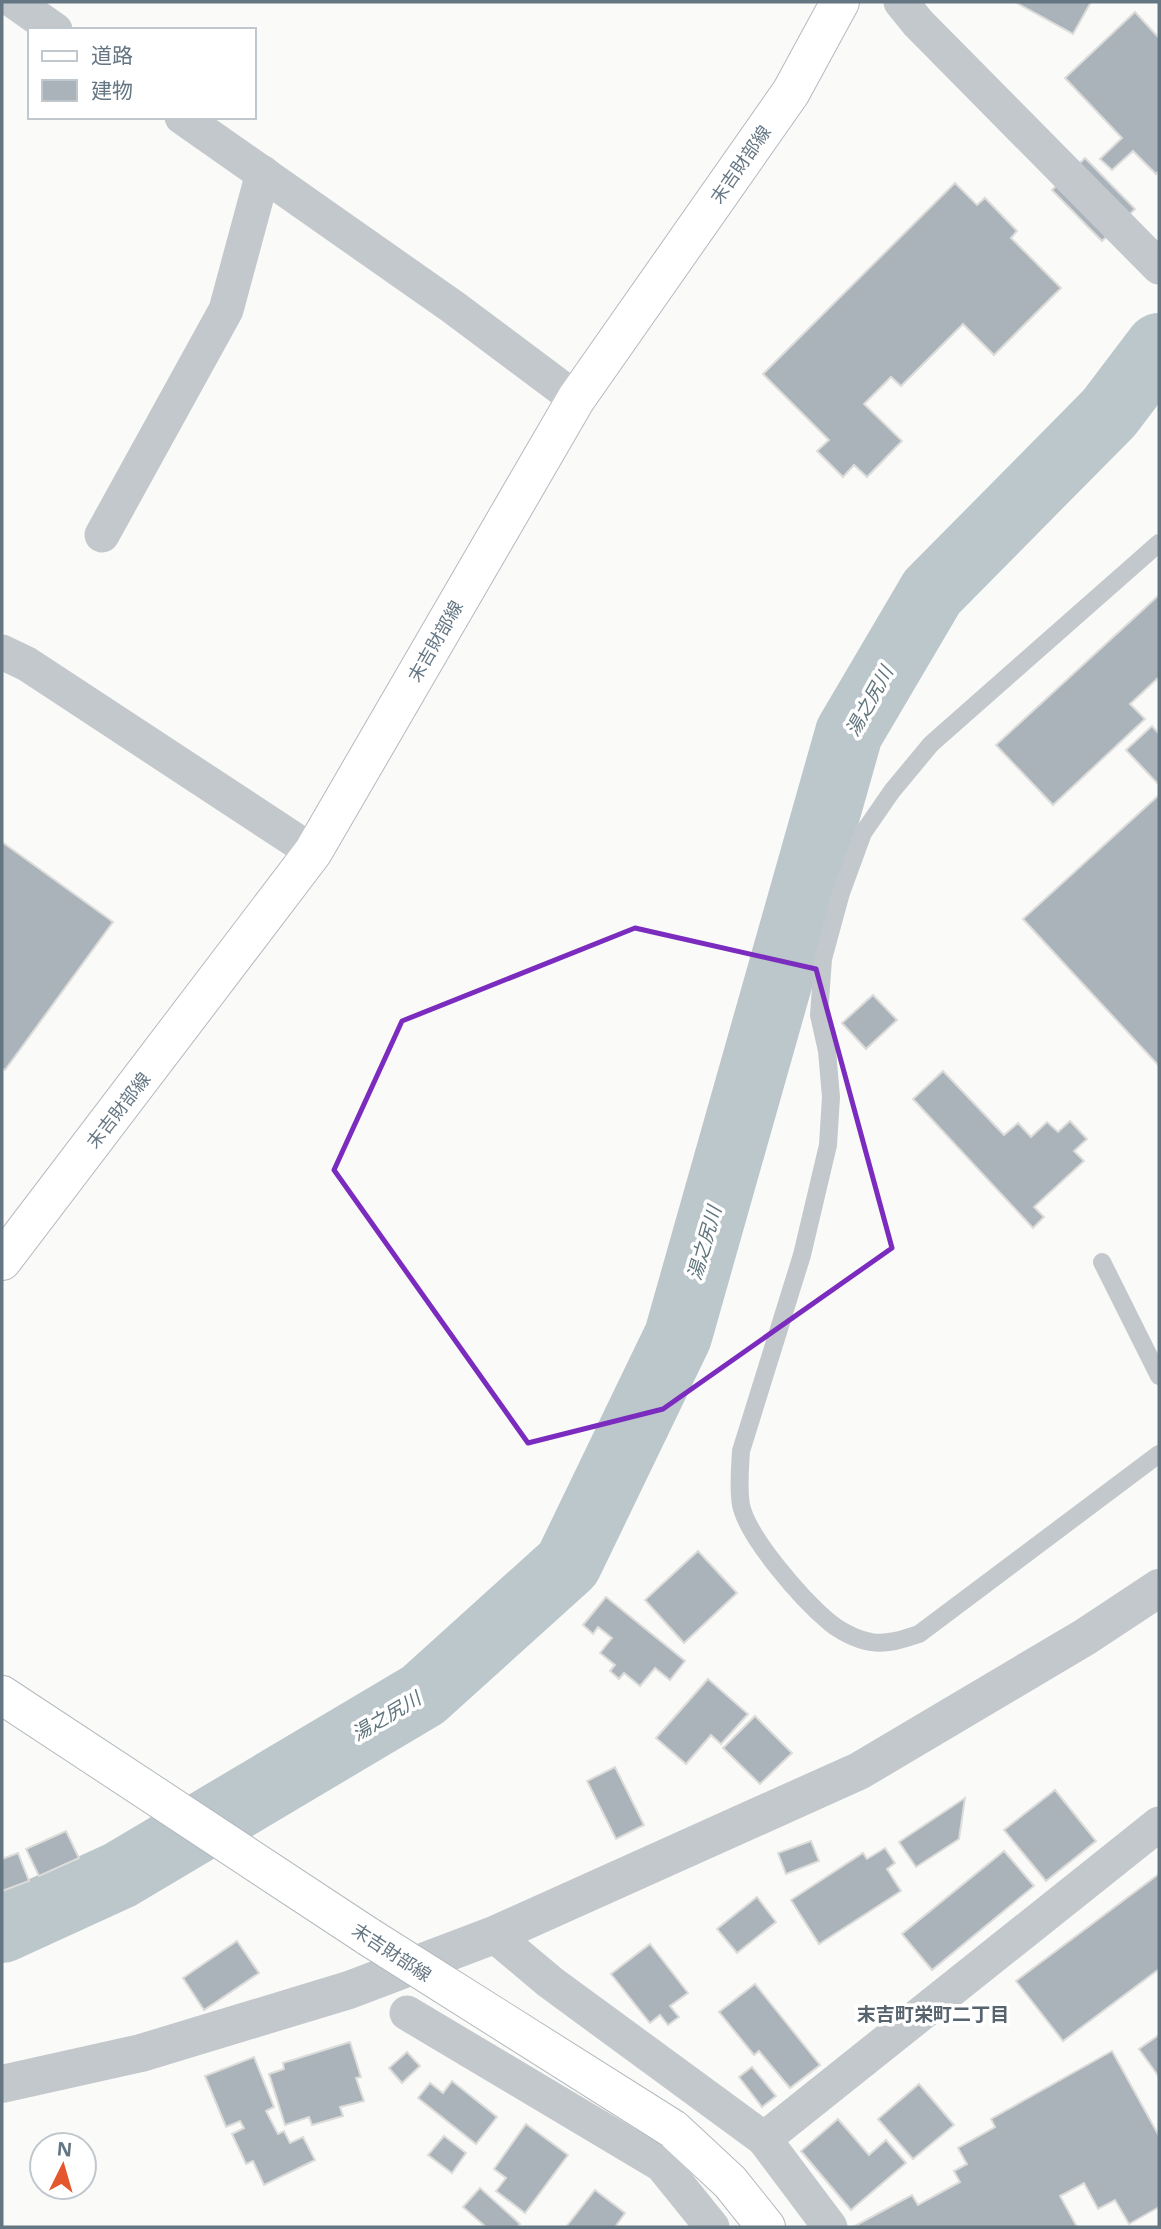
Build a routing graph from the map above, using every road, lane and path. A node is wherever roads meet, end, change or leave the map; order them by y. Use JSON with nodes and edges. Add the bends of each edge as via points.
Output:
{"nodes":[{"id":1,"x":15,"y":2,"type":"edge"},
{"id":2,"x":840,"y":2,"type":"edge"},
{"id":3,"x":901,"y":2,"type":"edge"},
{"id":4,"x":52,"y":28,"type":"edge"},
{"id":5,"x":185,"y":119,"type":"edge"},
{"id":6,"x":263,"y":173,"type":"junction"},
{"id":7,"x":1159,"y":267,"type":"edge"},
{"id":8,"x":576,"y":399,"type":"junction"},
{"id":9,"x":102,"y":535,"type":"dead end"},
{"id":10,"x":1159,"y":543,"type":"edge"},
{"id":11,"x":2,"y":652,"type":"edge"},
{"id":12,"x":313,"y":852,"type":"junction"},
{"id":13,"x":2,"y":1261,"type":"edge"},
{"id":14,"x":1102,"y":1262,"type":"dead end"},
{"id":15,"x":1159,"y":1376,"type":"edge"},
{"id":16,"x":1159,"y":1454,"type":"edge"},
{"id":17,"x":1159,"y":1588,"type":"edge"},
{"id":18,"x":2,"y":1695,"type":"edge"},
{"id":19,"x":1159,"y":1824,"type":"edge"},
{"id":20,"x":494,"y":1935,"type":"junction"},
{"id":21,"x":407,"y":2013,"type":"dead end"},
{"id":22,"x":2,"y":2084,"type":"edge"},
{"id":23,"x":764,"y":2139,"type":"junction"},
{"id":24,"x":712,"y":2227,"type":"edge"},
{"id":25,"x":766,"y":2227,"type":"edge"},
{"id":26,"x":830,"y":2227,"type":"edge"}],
"edges":[{"from":1,"to":4,"type":"street"},
{"from":2,"to":8,"type":"main road","name":"末吉財部線","via":[[791,92]]},
{"from":3,"to":7,"type":"street"},
{"from":5,"to":6,"type":"street"},
{"from":6,"to":8,"type":"street"},
{"from":6,"to":9,"type":"street","via":[[226,310]]},
{"from":8,"to":12,"type":"main road","name":"末吉財部線"},
{"from":10,"to":16,"type":"lane","via":[[931,744],[863,833],[823,959],[819,1015],[831,1097],[828,1145],[802,1255],[741,1451],[741,1507],[785,1577],[828,1622],[872,1642],[896,1641],[919,1634]]},
{"from":11,"to":12,"type":"street"},
{"from":12,"to":13,"type":"main road","name":"末吉財部線"},
{"from":14,"to":15,"type":"lane"},
{"from":17,"to":20,"type":"street","via":[[859,1771]]},
{"from":18,"to":25,"type":"main road","name":"末吉財部線","bridge":true,"via":[[369,1937],[673,2129],[730,2182]]},
{"from":19,"to":23,"type":"street"},
{"from":20,"to":22,"type":"street","via":[[349,1990],[180,2042]]},
{"from":20,"to":23,"type":"street","via":[[550,1982]]},
{"from":21,"to":24,"type":"street","via":[[662,2165]]},
{"from":23,"to":26,"type":"street"}]}
